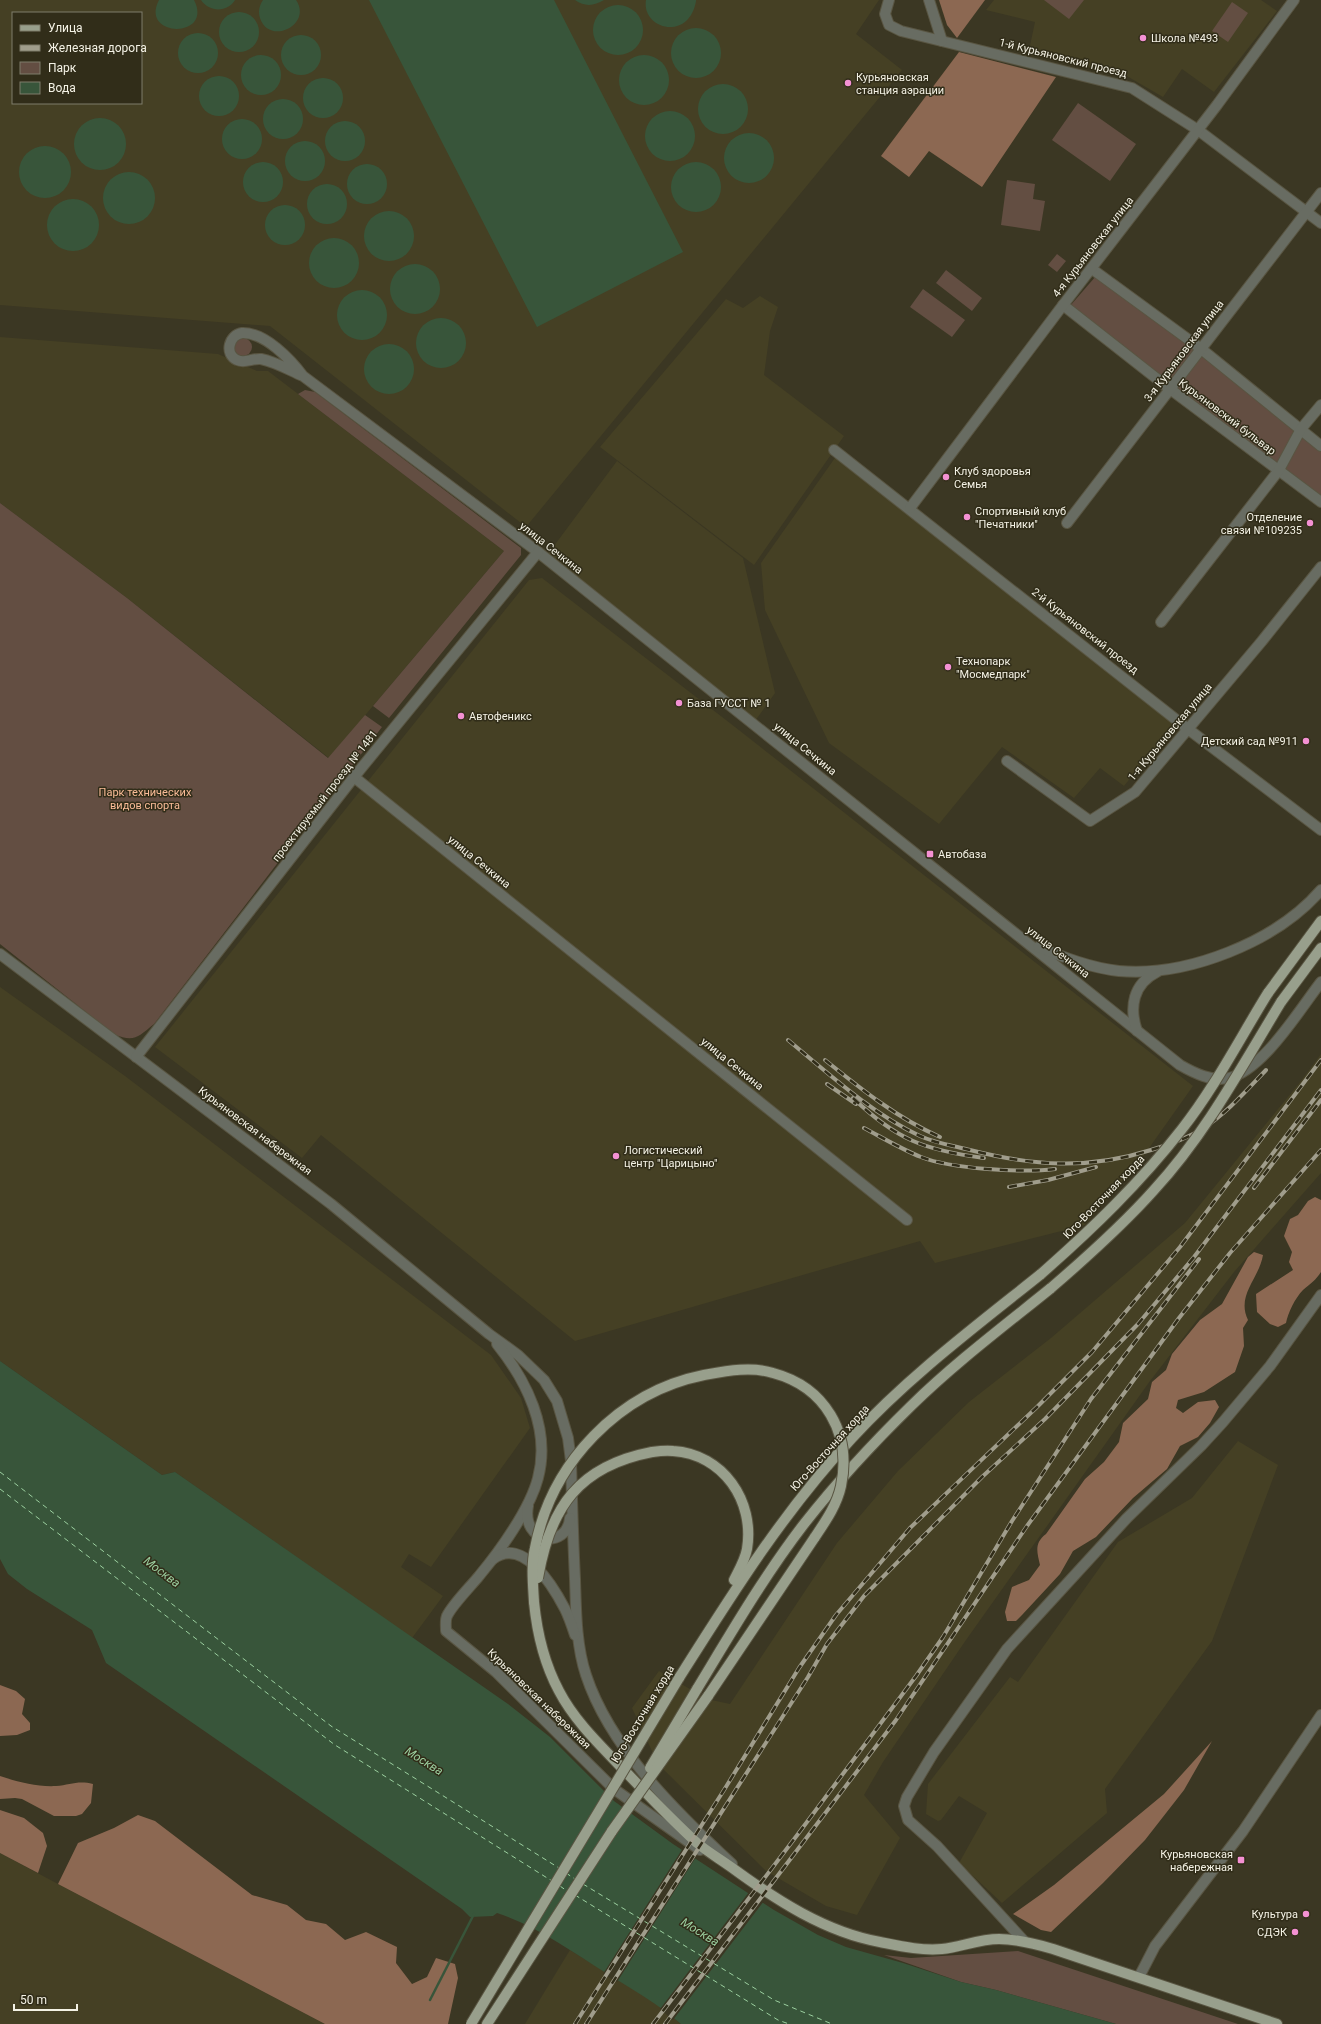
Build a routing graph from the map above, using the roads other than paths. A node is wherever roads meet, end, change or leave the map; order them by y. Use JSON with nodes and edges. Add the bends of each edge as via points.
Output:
{"nodes":[{"id":1,"x":890,"y":0,"type":"edge"},
{"id":2,"x":929,"y":0,"type":"edge"},
{"id":3,"x":1294,"y":0,"type":"edge"},
{"id":4,"x":942,"y":41,"type":"junction"},
{"id":5,"x":1198,"y":130,"type":"junction"},
{"id":6,"x":1321,"y":193,"type":"edge"},
{"id":7,"x":1306,"y":212,"type":"junction"},
{"id":8,"x":1321,"y":223,"type":"edge"},
{"id":9,"x":1092,"y":269,"type":"junction"},
{"id":10,"x":1063,"y":305,"type":"junction"},
{"id":11,"x":1200,"y":348,"type":"junction"},
{"id":12,"x":303,"y":376,"type":"junction"},
{"id":13,"x":1170,"y":389,"type":"junction"},
{"id":14,"x":1321,"y":405,"type":"edge"},
{"id":15,"x":1301,"y":430,"type":"junction"},
{"id":16,"x":1321,"y":446,"type":"edge"},
{"id":17,"x":834,"y":450,"type":"dead end"},
{"id":18,"x":1279,"y":470,"type":"junction"},
{"id":19,"x":1321,"y":502,"type":"edge"},
{"id":20,"x":910,"y":508,"type":"junction"},
{"id":21,"x":1067,"y":523,"type":"dead end"},
{"id":22,"x":538,"y":552,"type":"junction"},
{"id":23,"x":1321,"y":567,"type":"edge"},
{"id":24,"x":1161,"y":622,"type":"dead end"},
{"id":25,"x":1188,"y":729,"type":"junction"},
{"id":26,"x":1007,"y":761,"type":"dead end"},
{"id":27,"x":354,"y":777,"type":"junction"},
{"id":28,"x":1321,"y":830,"type":"edge"},
{"id":29,"x":1321,"y":890,"type":"edge"},
{"id":30,"x":1321,"y":921,"type":"edge"},
{"id":31,"x":1027,"y":943,"type":"junction"},
{"id":32,"x":1321,"y":948,"type":"edge"},
{"id":33,"x":0,"y":954,"type":"edge"},
{"id":34,"x":1160,"y":970,"type":"junction"},
{"id":35,"x":1321,"y":982,"type":"edge"},
{"id":36,"x":1137,"y":1031,"type":"junction"},
{"id":37,"x":136,"y":1057,"type":"junction"},
{"id":38,"x":907,"y":1220,"type":"dead end"},
{"id":39,"x":1321,"y":1295,"type":"edge"},
{"id":40,"x":489,"y":1334,"type":"junction"},
{"id":41,"x":528,"y":1502,"type":"junction"},
{"id":42,"x":572,"y":1506,"type":"junction"},
{"id":43,"x":492,"y":1561,"type":"junction"},
{"id":44,"x":534,"y":1602,"type":"junction"},
{"id":45,"x":712,"y":1625,"type":"junction"},
{"id":46,"x":580,"y":1650,"type":"junction"},
{"id":47,"x":1321,"y":1715,"type":"edge"},
{"id":48,"x":612,"y":1831,"type":"junction"},
{"id":49,"x":754,"y":1884,"type":"junction"},
{"id":50,"x":1024,"y":1941,"type":"junction"},
{"id":51,"x":1139,"y":1977,"type":"junction"},
{"id":52,"x":495,"y":2011,"type":"junction"},
{"id":53,"x":471,"y":2024,"type":"edge"},
{"id":54,"x":487,"y":2024,"type":"edge"},
{"id":55,"x":490,"y":2024,"type":"edge"},
{"id":56,"x":1277,"y":2024,"type":"edge"}],
"edges":[{"from":1,"to":4,"type":"street","name":"1-й Курьяновский проезд","via":[[885,14],[889,25],[901,31]]},
{"from":2,"to":4,"type":"street"},
{"from":3,"to":5,"type":"street","name":"4-я Курьяновская улица"},
{"from":4,"to":5,"type":"street","name":"1-й Курьяновский проезд","via":[[1132,88]]},
{"from":5,"to":7,"type":"street","name":"1-й Курьяновский проезд"},
{"from":5,"to":9,"type":"street","name":"4-я Курьяновская улица"},
{"from":6,"to":7,"type":"street","name":"3-я Курьяновская улица"},
{"from":7,"to":8,"type":"street","name":"1-й Курьяновский проезд"},
{"from":7,"to":11,"type":"street","name":"3-я Курьяновская улица"},
{"from":9,"to":10,"type":"street","name":"4-я Курьяновская улица"},
{"from":9,"to":11,"type":"street"},
{"from":10,"to":13,"type":"street","name":"Курьяновский бульвар"},
{"from":10,"to":20,"type":"street","name":"4-я Курьяновская улица"},
{"from":11,"to":13,"type":"street","name":"3-я Курьяновская улица"},
{"from":11,"to":15,"type":"street"},
{"from":12,"to":12,"type":"street","name":"улица Сечкина","via":[[291,360],[263,340],[250,334],[242,334],[231,341],[229,350],[238,360],[271,361]]},
{"from":12,"to":22,"type":"street","name":"улица Сечкина"},
{"from":13,"to":18,"type":"street","name":"Курьяновский бульвар"},
{"from":13,"to":21,"type":"street","name":"3-я Курьяновская улица"},
{"from":14,"to":15,"type":"street"},
{"from":15,"to":16,"type":"street"},
{"from":15,"to":18,"type":"street"},
{"from":17,"to":20,"type":"street","name":"2-й Курьяновский проезд"},
{"from":18,"to":19,"type":"street","name":"Курьяновский бульвар"},
{"from":18,"to":24,"type":"street"},
{"from":20,"to":25,"type":"street","name":"2-й Курьяновский проезд"},
{"from":22,"to":27,"type":"street","name":"проектируемый проезд № 1481"},
{"from":22,"to":31,"type":"street","name":"улица Сечкина"},
{"from":23,"to":25,"type":"street","name":"1-я Курьяновская улица"},
{"from":25,"to":26,"type":"street","name":"1-я Курьяновская улица","via":[[1135,792],[1090,821]]},
{"from":25,"to":28,"type":"street","name":"2-й Курьяновский проезд"},
{"from":27,"to":37,"type":"street","name":"проектируемый проезд № 1481"},
{"from":27,"to":38,"type":"street","name":"улица Сечкина"},
{"from":29,"to":34,"type":"street","via":[[1293,917],[1268,934],[1235,949],[1175,968]]},
{"from":30,"to":45,"type":"main road","name":"Юго-Восточная хорда","bridge":true,"via":[[1268,993],[1212,1086],[1183,1128],[1142,1178],[1104,1218],[1041,1274],[899,1391],[852,1438],[788,1513]]},
{"from":31,"to":34,"type":"street","via":[[1064,957],[1117,971]]},
{"from":31,"to":36,"type":"street","name":"улица Сечкина"},
{"from":32,"to":48,"type":"main road","bridge":true,"via":[[1281,1002],[1196,1138],[1160,1184],[1104,1242],[912,1404],[864,1454],[804,1524],[763,1582]]},
{"from":33,"to":37,"type":"street","name":"Курьяновская набережная"},
{"from":34,"to":36,"type":"street","via":[[1143,982],[1134,996],[1133,1016]]},
{"from":35,"to":36,"type":"street","name":"улица Сечкина","via":[[1261,1058],[1244,1072],[1229,1078],[1216,1079],[1197,1074],[1180,1065]]},
{"from":37,"to":40,"type":"street","name":"Курьяновская набережная","via":[[331,1204]]},
{"from":39,"to":50,"type":"street","via":[[1270,1366],[1202,1446],[1127,1518],[1006,1649],[934,1752],[907,1797],[904,1806],[908,1820],[937,1846]]},
{"from":40,"to":41,"type":"street","name":"Курьяновская набережная","via":[[521,1378],[538,1420],[542,1448],[538,1478]]},
{"from":40,"to":42,"type":"street","name":"Курьяновская набережная","via":[[518,1355],[544,1380],[556,1401],[568,1438]]},
{"from":41,"to":42,"type":"street","via":[[526,1518],[530,1528],[538,1536],[548,1538],[559,1536],[567,1529]]},
{"from":41,"to":43,"type":"street","name":"Курьяновская набережная"},
{"from":42,"to":46,"type":"street","name":"Курьяновская набережная"},
{"from":43,"to":46,"type":"street","via":[[511,1552],[525,1557],[533,1564],[566,1610]]},
{"from":43,"to":49,"type":"street","name":"Курьяновская набережная","via":[[447,1616],[446,1631],[496,1672],[614,1789],[727,1869]]},
{"from":44,"to":45,"type":"main road","bridge":true,"via":[[543,1549],[557,1514],[577,1488],[614,1462],[652,1452],[673,1451],[691,1454],[708,1461],[723,1472],[742,1499],[746,1514],[748,1532],[741,1567]]},
{"from":44,"to":48,"type":"main road","bridge":true,"via":[[534,1549],[542,1520],[558,1483],[593,1435],[634,1402],[661,1388],[690,1378],[748,1370],[772,1372],[796,1381],[813,1393],[828,1409],[838,1427],[843,1448],[841,1487],[830,1514],[708,1696]]},
{"from":44,"to":49,"type":"main road","via":[[541,1646],[559,1691],[572,1712],[598,1743],[699,1844]]},
{"from":45,"to":53,"type":"main road","name":"Юго-Восточная хорда","bridge":true},
{"from":46,"to":49,"type":"street","name":"Курьяновская набережная","via":[[586,1675],[599,1707],[624,1746],[662,1794],[700,1834]]},
{"from":47,"to":51,"type":"street","via":[[1243,1831],[1155,1946]]},
{"from":48,"to":52,"type":"main road"},
{"from":49,"to":50,"type":"main road","name":"Курьяновская набережная","via":[[821,1924],[880,1942],[940,1949],[977,1941]]},
{"from":50,"to":51,"type":"main road","name":"Курьяновская набережная"},
{"from":51,"to":56,"type":"main road","name":"Курьяновская набережная"},
{"from":52,"to":54,"type":"main road"},
{"from":52,"to":55,"type":"main road"}]}
